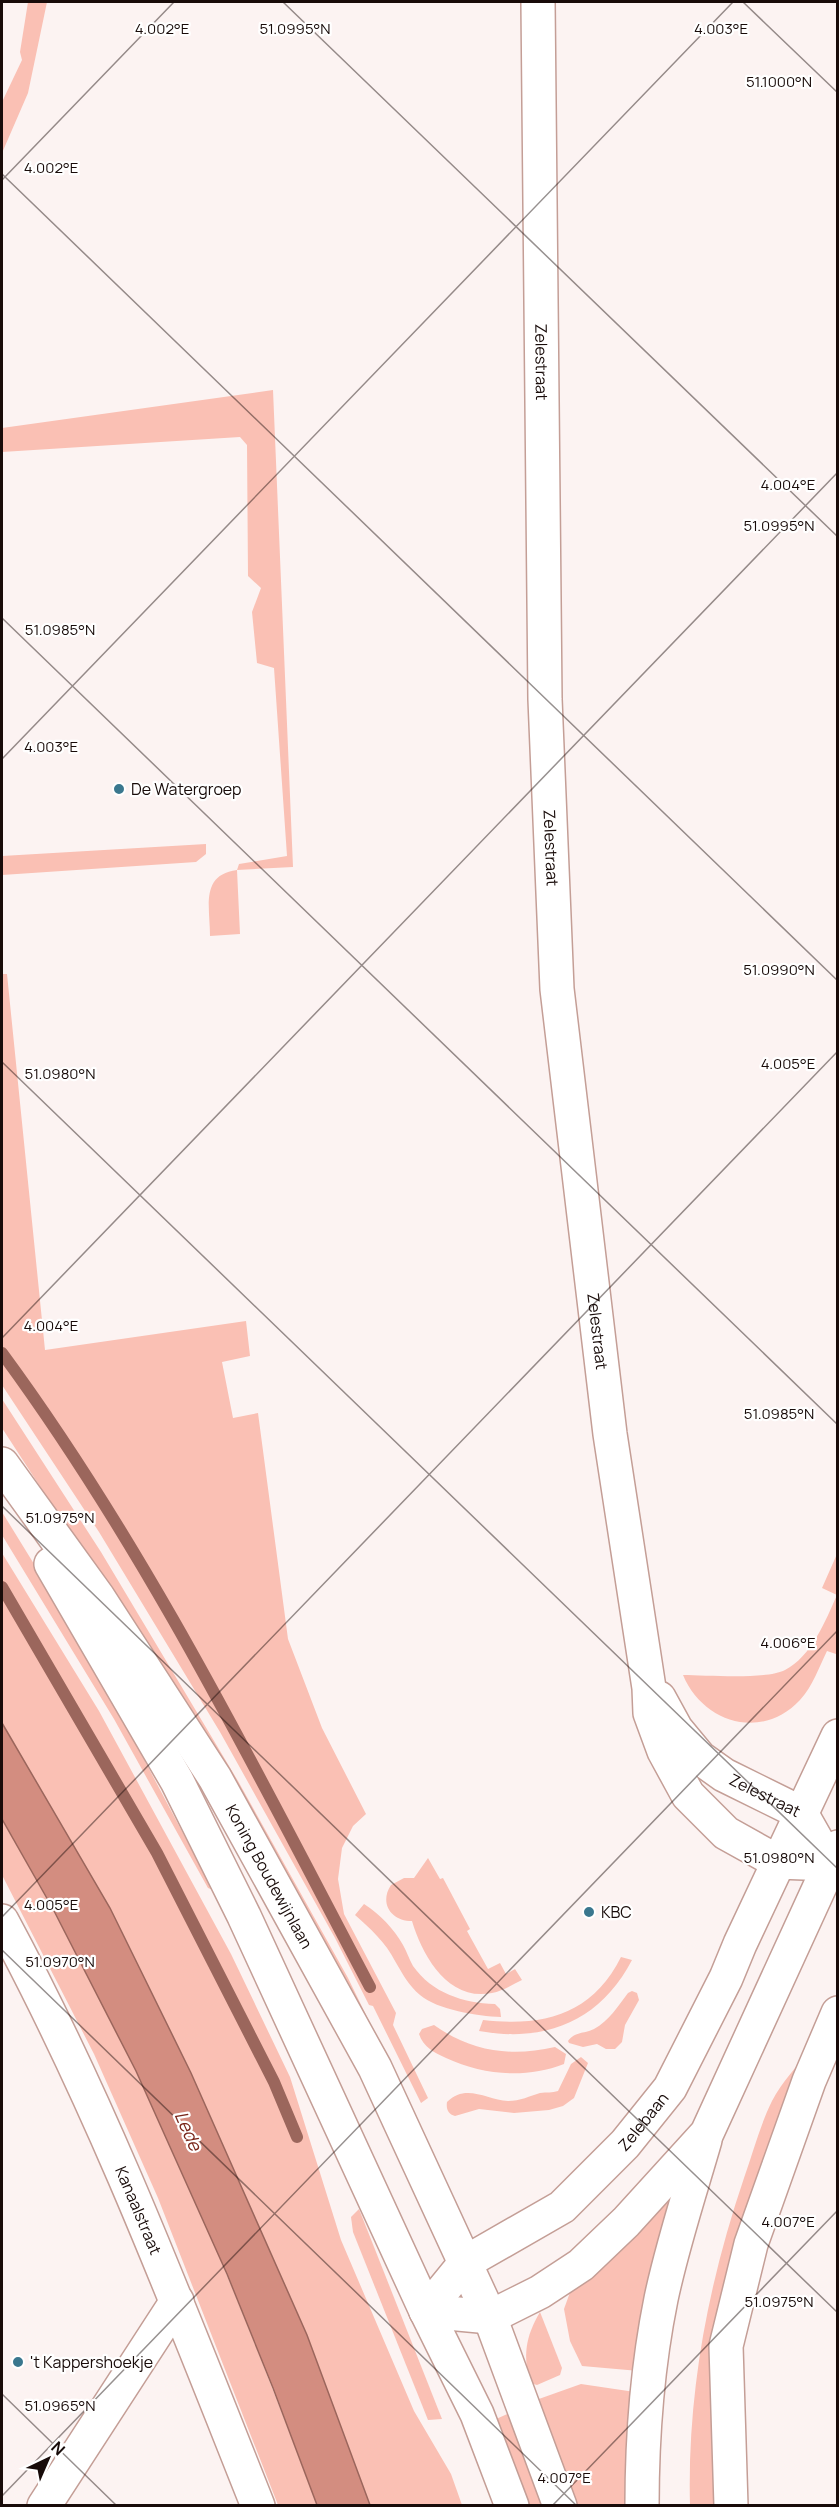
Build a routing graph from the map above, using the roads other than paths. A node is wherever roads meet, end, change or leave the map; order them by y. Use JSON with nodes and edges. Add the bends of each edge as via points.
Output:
{"nodes":[{"id":1,"x":538,"y":2,"type":"edge"},
{"id":2,"x":2,"y":1464,"type":"edge"},
{"id":3,"x":2,"y":1480,"type":"edge"},
{"id":4,"x":649,"y":1688,"type":"junction"},
{"id":5,"x":837,"y":1736,"type":"edge"},
{"id":6,"x":801,"y":1813,"type":"junction"},
{"id":7,"x":835,"y":1860,"type":"edge"},
{"id":8,"x":778,"y":1862,"type":"junction"},
{"id":9,"x":2,"y":1921,"type":"edge"},
{"id":10,"x":837,"y":2013,"type":"edge"},
{"id":11,"x":707,"y":2133,"type":"junction"},
{"id":12,"x":466,"y":2262,"type":"junction"},
{"id":13,"x":177,"y":2301,"type":"junction"},
{"id":14,"x":426,"y":2311,"type":"junction"},
{"id":15,"x":490,"y":2317,"type":"junction"},
{"id":16,"x":44,"y":2505,"type":"edge"},
{"id":17,"x":258,"y":2505,"type":"edge"},
{"id":18,"x":512,"y":2505,"type":"edge"},
{"id":19,"x":560,"y":2505,"type":"edge"},
{"id":20,"x":642,"y":2505,"type":"edge"},
{"id":21,"x":731,"y":2505,"type":"edge"}],
"edges":[{"from":1,"to":4,"type":"main road","name":"Zelestraat","via":[[545,699],[557,989],[610,1434]]},
{"from":2,"to":12,"type":"main road","name":"Koning Boudewijnlaan","via":[[98,1597],[216,1778],[375,2068]]},
{"from":3,"to":14,"type":"main road","via":[[177,1781],[249,1927]]},
{"from":4,"to":6,"type":"main road","name":"Zelestraat","via":[[663,1702],[676,1729],[700,1758],[723,1775]]},
{"from":4,"to":8,"type":"main road","name":"Zelestraat","via":[[650,1713],[660,1742],[688,1795],[726,1833]]},
{"from":5,"to":6,"type":"main road","name":"Zelebaan"},
{"from":6,"to":7,"type":"main road","name":"Zelestraat"},
{"from":6,"to":8,"type":"main road","name":"Zelebaan"},
{"from":7,"to":8,"type":"main road","name":"Zelestraat"},
{"from":7,"to":11,"type":"main road"},
{"from":8,"to":12,"type":"main road","name":"Zelebaan","via":[[726,1978],[670,2088],[625,2144],[562,2207]]},
{"from":9,"to":13,"type":"main road","name":"Kanaalstraat","via":[[46,2003]]},
{"from":10,"to":21,"type":"main road","via":[[751,2244],[726,2346]]},
{"from":11,"to":15,"type":"main road","via":[[581,2265],[540,2292]]},
{"from":11,"to":20,"type":"main road","via":[[661,2297],[648,2371]]},
{"from":12,"to":14,"type":"main road","name":"Zelebaan"},
{"from":12,"to":15,"type":"main road","name":"Koning Boudewijnlaan"},
{"from":13,"to":16,"type":"main road"},
{"from":13,"to":17,"type":"main road","name":"Kanaalstraat"},
{"from":14,"to":15,"type":"main road"},
{"from":14,"to":18,"type":"main road","via":[[477,2414]]},
{"from":15,"to":19,"type":"main road"}]}
